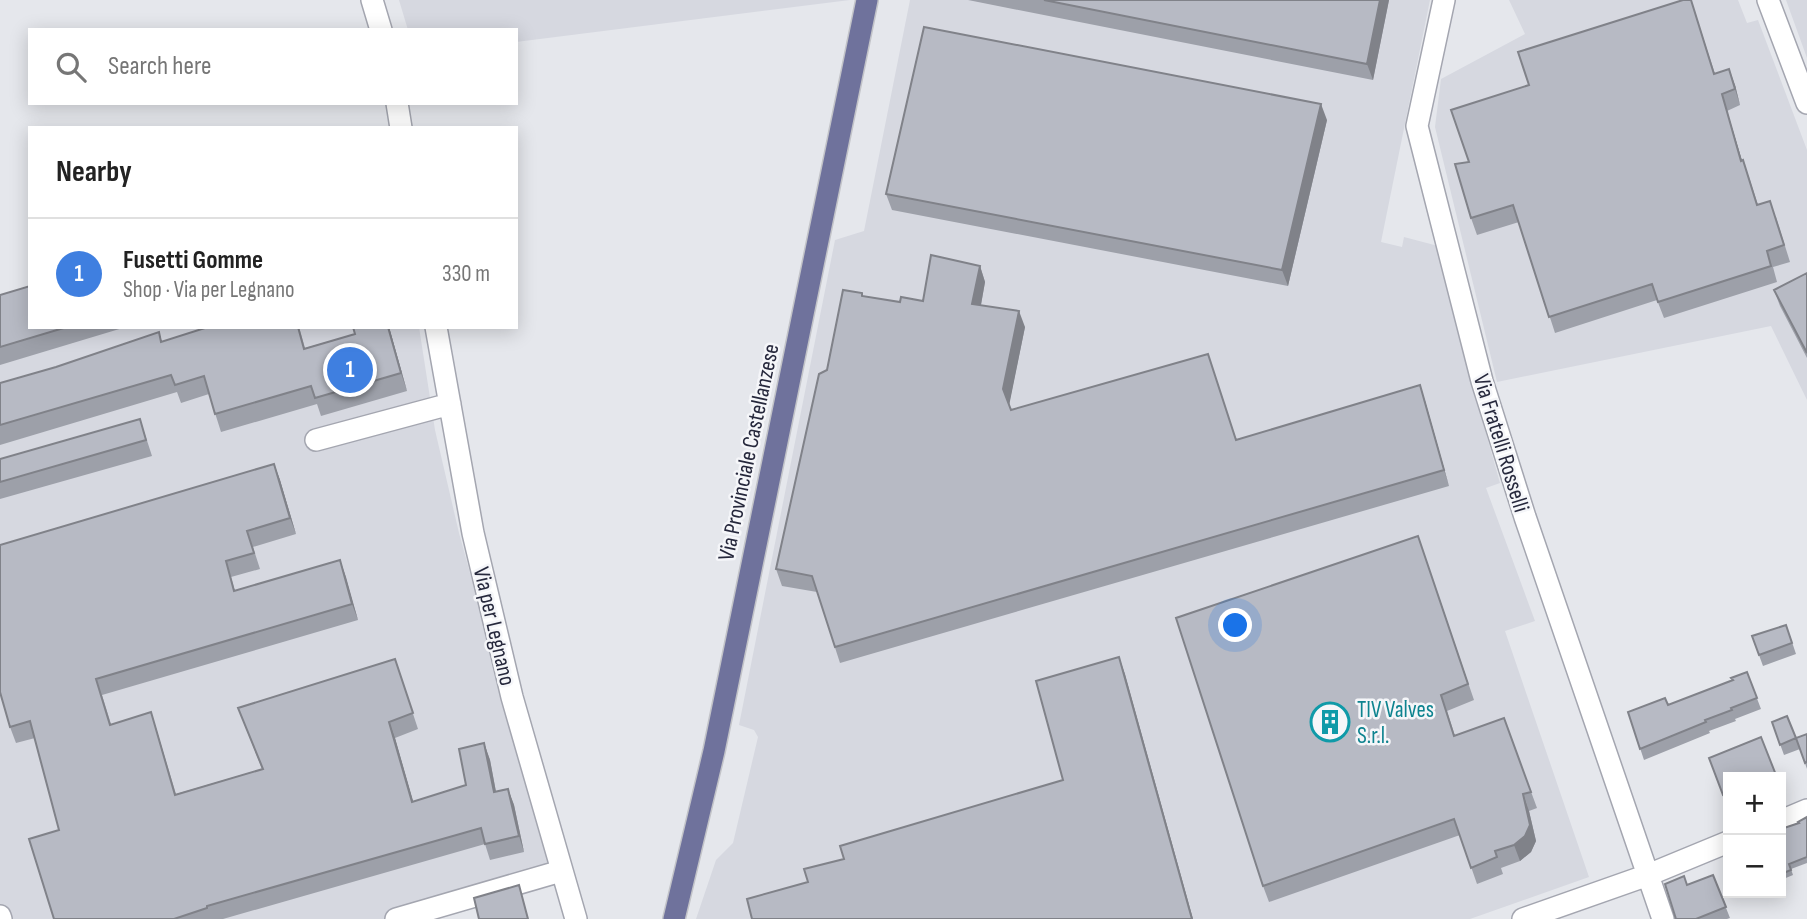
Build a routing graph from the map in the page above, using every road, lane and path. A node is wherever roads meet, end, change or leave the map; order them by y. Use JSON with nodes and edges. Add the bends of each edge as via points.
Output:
{"nodes":[{"id":1,"x":372,"y":0,"type":"edge"},
{"id":2,"x":867,"y":0,"type":"edge"},
{"id":3,"x":1444,"y":0,"type":"edge"},
{"id":4,"x":1768,"y":0,"type":"edge"},
{"id":5,"x":379,"y":28,"type":"edge"},
{"id":6,"x":1807,"y":103,"type":"edge"},
{"id":7,"x":397,"y":105,"type":"edge"},
{"id":8,"x":401,"y":126,"type":"edge"},
{"id":9,"x":436,"y":329,"type":"edge"},
{"id":10,"x":450,"y":404,"type":"junction"},
{"id":11,"x":316,"y":440,"type":"dead end"},
{"id":12,"x":1807,"y":810,"type":"edge"},
{"id":13,"x":1786,"y":819,"type":"edge"},
{"id":14,"x":1723,"y":844,"type":"edge"},
{"id":15,"x":561,"y":871,"type":"junction"},
{"id":16,"x":1648,"y":875,"type":"junction"},
{"id":17,"x":674,"y":917,"type":"edge"},
{"id":18,"x":396,"y":919,"type":"edge"},
{"id":19,"x":576,"y":919,"type":"edge"},
{"id":20,"x":1523,"y":919,"type":"edge"},
{"id":21,"x":1663,"y":919,"type":"edge"}],
"edges":[{"from":1,"to":5,"type":"street"},
{"from":2,"to":17,"type":"main road","name":"Via Provinciale Castellanzese","via":[[714,751]]},
{"from":3,"to":16,"type":"street","name":"Via Fratelli Rosselli","via":[[1417,126],[1490,405]]},
{"from":4,"to":6,"type":"street"},
{"from":7,"to":8,"type":"street"},
{"from":9,"to":10,"type":"street","name":"Via per Legnano"},
{"from":10,"to":11,"type":"street"},
{"from":10,"to":15,"type":"street","name":"Via per Legnano","via":[[473,533],[512,697]]},
{"from":12,"to":13,"type":"street"},
{"from":14,"to":16,"type":"street"},
{"from":15,"to":18,"type":"street"},
{"from":15,"to":19,"type":"street","name":"Via per Legnano"},
{"from":16,"to":20,"type":"street"},
{"from":16,"to":21,"type":"street","name":"Via Fratelli Rosselli"}]}
